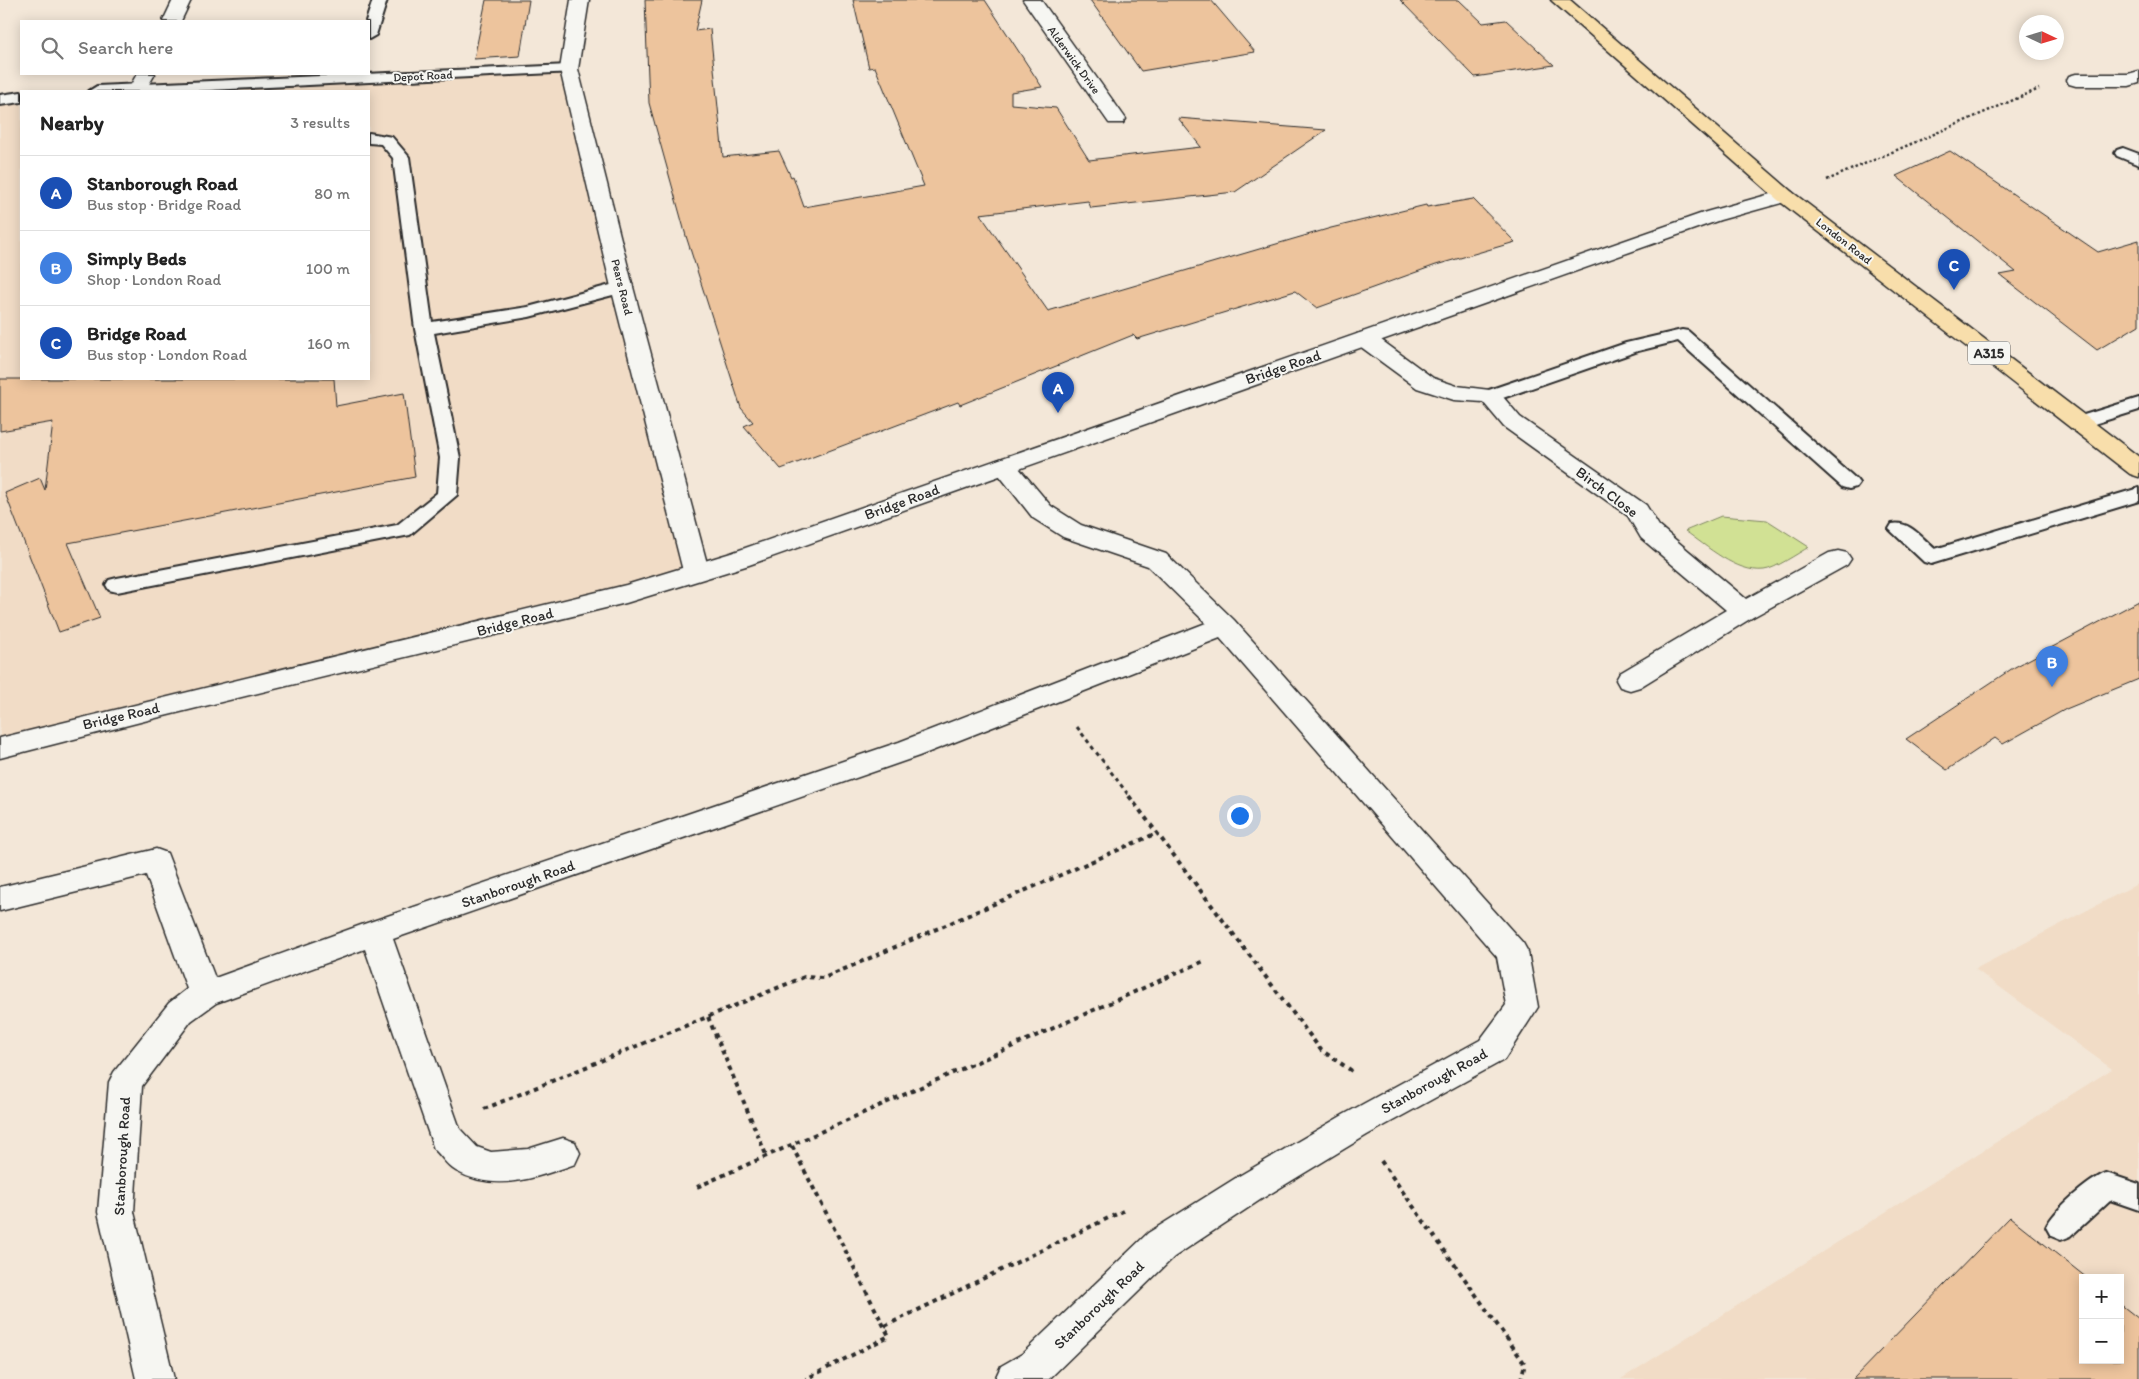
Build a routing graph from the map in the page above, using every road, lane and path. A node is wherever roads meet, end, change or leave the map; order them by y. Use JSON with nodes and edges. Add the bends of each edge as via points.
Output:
{"nodes":[{"id":1,"x":182,"y":0,"type":"edge"},
{"id":2,"x":380,"y":0,"type":"edge"},
{"id":3,"x":580,"y":0,"type":"edge"},
{"id":4,"x":1032,"y":0,"type":"edge"},
{"id":5,"x":1560,"y":0,"type":"edge"},
{"id":6,"x":172,"y":20,"type":"edge"},
{"id":7,"x":370,"y":32,"type":"edge"},
{"id":8,"x":569,"y":69,"type":"junction"},
{"id":9,"x":357,"y":76,"type":"edge"},
{"id":10,"x":2139,"y":77,"type":"edge"},
{"id":11,"x":2076,"y":80,"type":"joint"},
{"id":12,"x":142,"y":81,"type":"edge"},
{"id":13,"x":102,"y":90,"type":"edge"},
{"id":14,"x":20,"y":97,"type":"edge"},
{"id":15,"x":0,"y":100,"type":"edge"},
{"id":16,"x":1116,"y":119,"type":"dead end"},
{"id":17,"x":370,"y":138,"type":"edge"},
{"id":18,"x":2123,"y":153,"type":"dead end"},
{"id":19,"x":2139,"y":160,"type":"edge"},
{"id":20,"x":1785,"y":196,"type":"junction"},
{"id":21,"x":622,"y":287,"type":"junction"},
{"id":22,"x":424,"y":329,"type":"junction"},
{"id":23,"x":1365,"y":339,"type":"junction"},
{"id":24,"x":1490,"y":396,"type":"junction"},
{"id":25,"x":2139,"y":404,"type":"edge"},
{"id":26,"x":2078,"y":423,"type":"junction"},
{"id":27,"x":1004,"y":466,"type":"junction"},
{"id":28,"x":2139,"y":469,"type":"edge"},
{"id":29,"x":1849,"y":483,"type":"dead end"},
{"id":30,"x":2139,"y":494,"type":"edge"},
{"id":31,"x":1899,"y":529,"type":"dead end"},
{"id":32,"x":1838,"y":559,"type":"dead end"},
{"id":33,"x":696,"y":571,"type":"junction"},
{"id":34,"x":117,"y":586,"type":"dead end"},
{"id":35,"x":1744,"y":611,"type":"junction"},
{"id":36,"x":1225,"y":626,"type":"junction"},
{"id":37,"x":1630,"y":680,"type":"dead end"},
{"id":38,"x":1052,"y":695,"type":"junction"},
{"id":39,"x":0,"y":748,"type":"edge"},
{"id":40,"x":1157,"y":833,"type":"junction"},
{"id":41,"x":0,"y":899,"type":"edge"},
{"id":42,"x":375,"y":933,"type":"junction"},
{"id":43,"x":1206,"y":960,"type":"dead end"},
{"id":44,"x":206,"y":994,"type":"junction"},
{"id":45,"x":708,"y":1016,"type":"junction"},
{"id":46,"x":1360,"y":1076,"type":"dead end"},
{"id":47,"x":1355,"y":1125,"type":"junction"},
{"id":48,"x":442,"y":1127,"type":"junction"},
{"id":49,"x":792,"y":1146,"type":"junction"},
{"id":50,"x":563,"y":1153,"type":"dead end"},
{"id":51,"x":767,"y":1157,"type":"junction"},
{"id":52,"x":697,"y":1188,"type":"dead end"},
{"id":53,"x":2139,"y":1197,"type":"edge"},
{"id":54,"x":1133,"y":1207,"type":"dead end"},
{"id":55,"x":2061,"y":1227,"type":"dead end"},
{"id":56,"x":885,"y":1326,"type":"junction"},
{"id":57,"x":155,"y":1379,"type":"edge"},
{"id":58,"x":806,"y":1379,"type":"edge"},
{"id":59,"x":1014,"y":1379,"type":"edge"},
{"id":60,"x":1520,"y":1379,"type":"edge"}],
"edges":[{"from":1,"to":6,"type":"street"},
{"from":2,"to":7,"type":"lane"},
{"from":3,"to":8,"type":"street","name":"Pears Road"},
{"from":4,"to":16,"type":"street","name":"Alderwick Drive"},
{"from":5,"to":20,"type":"main road","name":"London Road","number":"A315"},
{"from":8,"to":9,"type":"lane","name":"Depot Road"},
{"from":8,"to":21,"type":"street","name":"Pears Road"},
{"from":9,"to":12,"type":"lane","name":"Depot Road"},
{"from":10,"to":11,"type":"street","via":[[2129,80]]},
{"from":11,"to":20,"type":"path","via":[[2051,84]]},
{"from":12,"to":13,"type":"lane","name":"Depot Road"},
{"from":14,"to":15,"type":"lane"},
{"from":17,"to":22,"type":"lane","via":[[386,140],[401,157]]},
{"from":18,"to":19,"type":"lane"},
{"from":20,"to":23,"type":"street","name":"Bridge Road","via":[[1713,216]]},
{"from":20,"to":26,"type":"main road","name":"London Road","number":"A315"},
{"from":21,"to":22,"type":"lane","via":[[529,312]]},
{"from":21,"to":33,"type":"street","name":"Pears Road"},
{"from":22,"to":34,"type":"lane","via":[[450,458],[447,495],[403,530]]},
{"from":23,"to":24,"type":"street","via":[[1425,383],[1454,393]]},
{"from":23,"to":27,"type":"street","name":"Bridge Road"},
{"from":24,"to":29,"type":"lane","via":[[1632,347],[1682,335]]},
{"from":24,"to":35,"type":"street","name":"Birch Close","via":[[1512,422],[1637,511],[1650,532]]},
{"from":25,"to":26,"type":"lane"},
{"from":26,"to":28,"type":"main road","name":"London Road","number":"A315"},
{"from":27,"to":33,"type":"street","name":"Bridge Road","via":[[740,559]]},
{"from":27,"to":36,"type":"street","name":"Stanborough Road","via":[[1042,512],[1072,531],[1157,560]]},
{"from":30,"to":31,"type":"lane","via":[[1931,558]]},
{"from":32,"to":35,"type":"street"},
{"from":33,"to":39,"type":"street","name":"Bridge Road","via":[[630,593],[83,725]]},
{"from":35,"to":37,"type":"street"},
{"from":36,"to":38,"type":"street","name":"Stanborough Road"},
{"from":36,"to":47,"type":"street","name":"Stanborough Road","via":[[1512,952],[1522,1007],[1492,1050]]},
{"from":38,"to":40,"type":"path"},
{"from":38,"to":42,"type":"street","name":"Stanborough Road","via":[[908,749]]},
{"from":40,"to":45,"type":"path","via":[[824,978],[804,976]]},
{"from":40,"to":46,"type":"path","via":[[1321,1050]]},
{"from":41,"to":44,"type":"street","via":[[156,861]]},
{"from":42,"to":44,"type":"street","name":"Stanborough Road"},
{"from":42,"to":48,"type":"street"},
{"from":43,"to":49,"type":"path"},
{"from":44,"to":57,"type":"street","name":"Stanborough Road","via":[[180,1012],[126,1082],[116,1212]]},
{"from":45,"to":48,"type":"path"},
{"from":45,"to":51,"type":"path"},
{"from":47,"to":59,"type":"street","name":"Stanborough Road","via":[[1161,1245],[1035,1367]]},
{"from":47,"to":60,"type":"path","via":[[1525,1364]]},
{"from":48,"to":50,"type":"street","via":[[446,1138],[468,1160],[496,1168],[530,1165]]},
{"from":49,"to":51,"type":"path"},
{"from":49,"to":56,"type":"path"},
{"from":51,"to":52,"type":"path"},
{"from":53,"to":55,"type":"lane","via":[[2106,1186]]},
{"from":54,"to":56,"type":"path"},
{"from":56,"to":58,"type":"path","via":[[890,1336]]}]}
